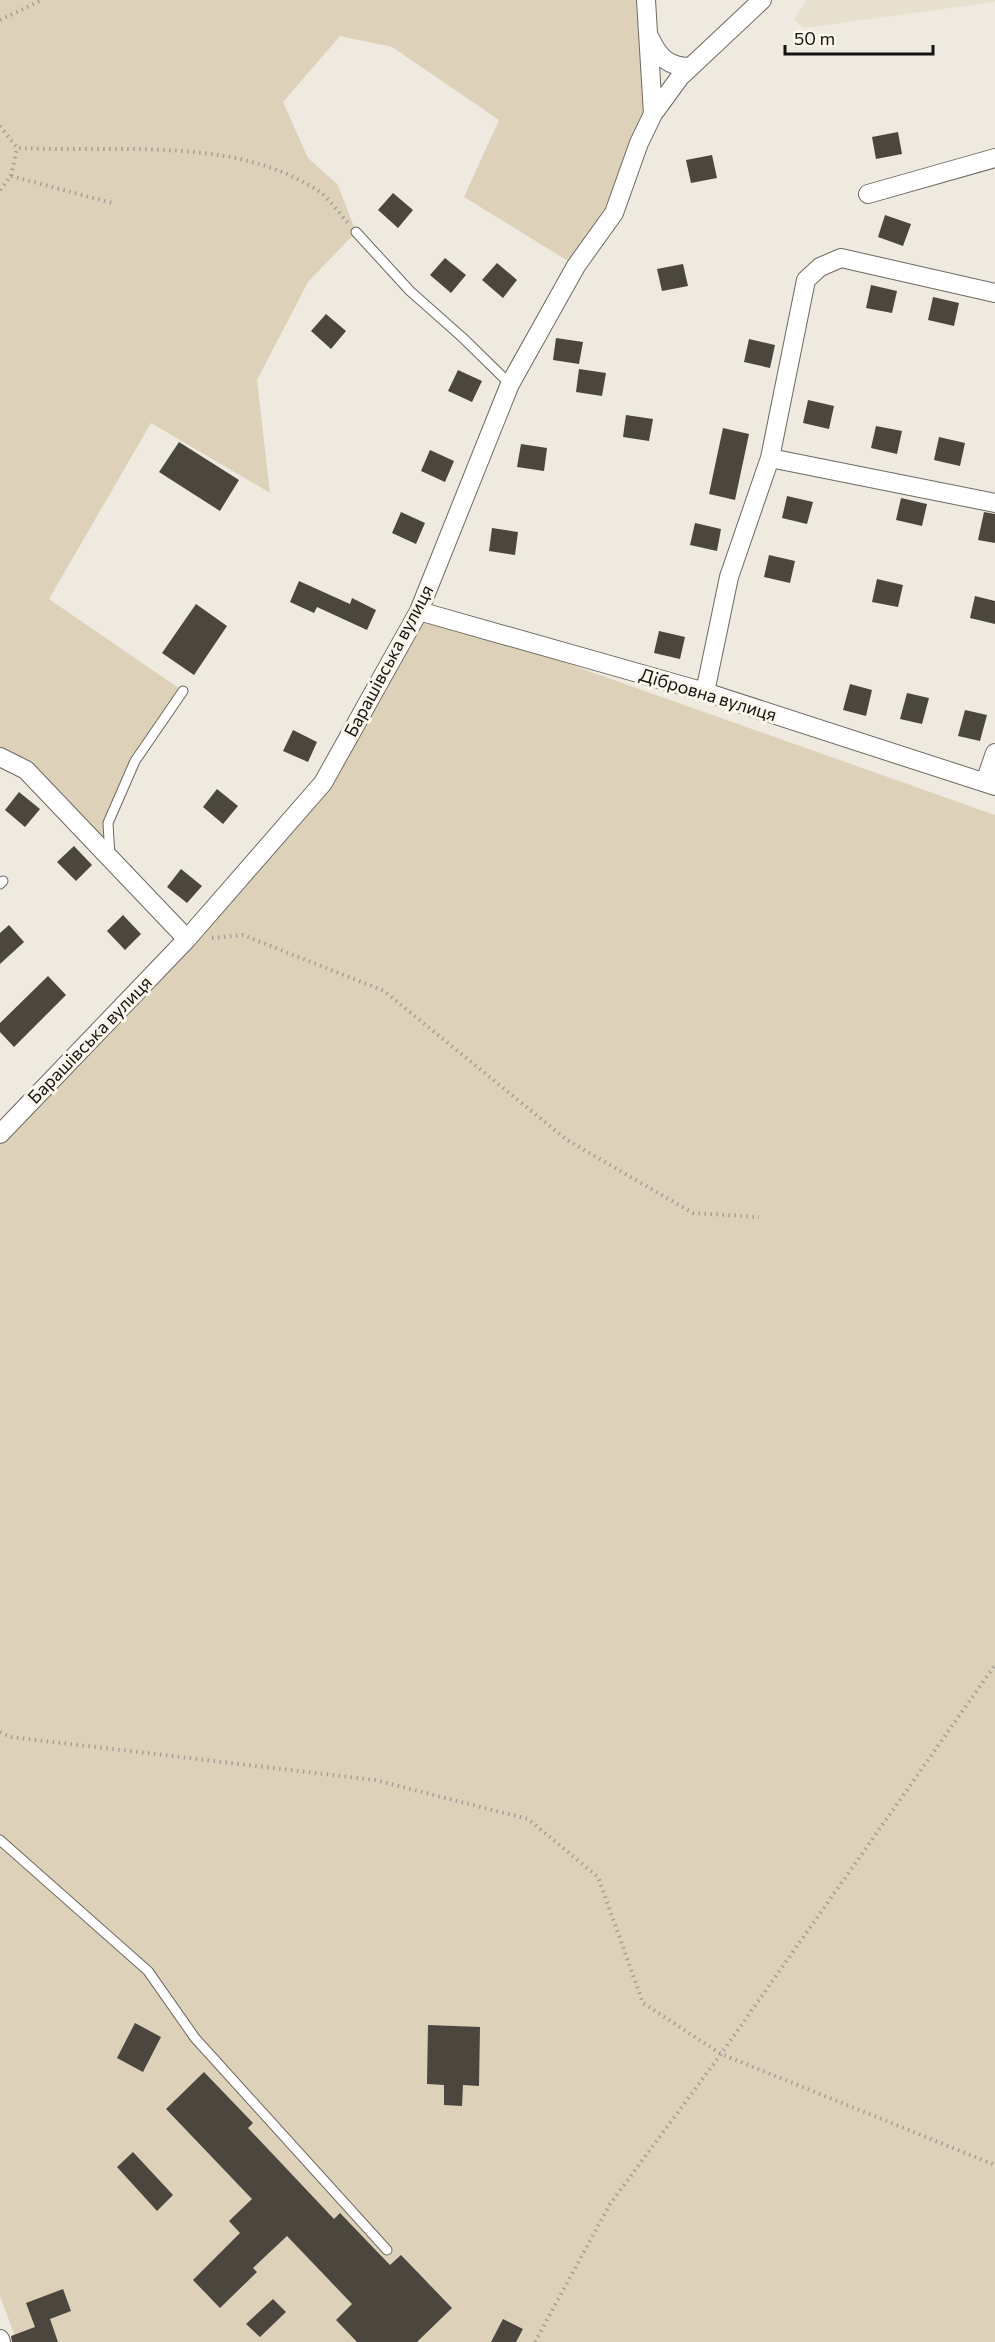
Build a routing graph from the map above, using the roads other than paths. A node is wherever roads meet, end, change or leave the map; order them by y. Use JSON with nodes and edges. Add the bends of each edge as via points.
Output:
{"nodes":[{"id":1,"x":646,"y":0,"type":"edge"},
{"id":2,"x":762,"y":0,"type":"edge"},
{"id":3,"x":648,"y":31,"type":"junction"},
{"id":4,"x":691,"y":67,"type":"junction"},
{"id":5,"x":653,"y":114,"type":"junction"},
{"id":6,"x":995,"y":158,"type":"edge"},
{"id":7,"x":867,"y":194,"type":"dead end"},
{"id":8,"x":356,"y":231,"type":"road end"},
{"id":9,"x":995,"y":293,"type":"edge"},
{"id":10,"x":510,"y":384,"type":"junction"},
{"id":11,"x":770,"y":458,"type":"junction"},
{"id":12,"x":995,"y":503,"type":"edge"},
{"id":13,"x":419,"y":611,"type":"junction"},
{"id":14,"x":183,"y":691,"type":"dead end"},
{"id":15,"x":705,"y":692,"type":"junction"},
{"id":16,"x":995,"y":753,"type":"edge"},
{"id":17,"x":0,"y":757,"type":"edge"},
{"id":18,"x":990,"y":784,"type":"edge"},
{"id":19,"x":110,"y":859,"type":"junction"},
{"id":20,"x":187,"y":939,"type":"junction"},
{"id":21,"x":0,"y":1134,"type":"edge"},
{"id":22,"x":0,"y":1840,"type":"edge"},
{"id":23,"x":387,"y":2250,"type":"dead end"}],
"edges":[{"from":1,"to":3,"type":"street","name":"Барашівська вулиця"},
{"from":2,"to":4,"type":"street"},
{"from":3,"to":4,"type":"street","via":[[666,62],[674,67]]},
{"from":3,"to":5,"type":"street","name":"Барашівська вулиця"},
{"from":4,"to":5,"type":"street"},
{"from":5,"to":10,"type":"street","name":"Барашівська вулиця","via":[[614,213],[576,266]]},
{"from":6,"to":7,"type":"street"},
{"from":8,"to":10,"type":"lane","via":[[410,291]]},
{"from":9,"to":11,"type":"street","via":[[841,258],[820,267],[806,280]]},
{"from":10,"to":13,"type":"street","name":"Барашівська вулиця"},
{"from":11,"to":12,"type":"street"},
{"from":11,"to":15,"type":"street","via":[[729,577]]},
{"from":13,"to":15,"type":"street","name":"Дібровна вулиця"},
{"from":13,"to":20,"type":"street","name":"Барашівська вулиця","via":[[323,783]]},
{"from":14,"to":19,"type":"lane","via":[[135,761],[108,823]]},
{"from":15,"to":18,"type":"street","name":"Дібровна вулиця"},
{"from":16,"to":18,"type":"street"},
{"from":17,"to":19,"type":"street","via":[[26,770]]},
{"from":19,"to":20,"type":"street"},
{"from":20,"to":21,"type":"street","name":"Барашівська вулиця"},
{"from":22,"to":23,"type":"lane","via":[[148,1971],[195,2038]]}]}
